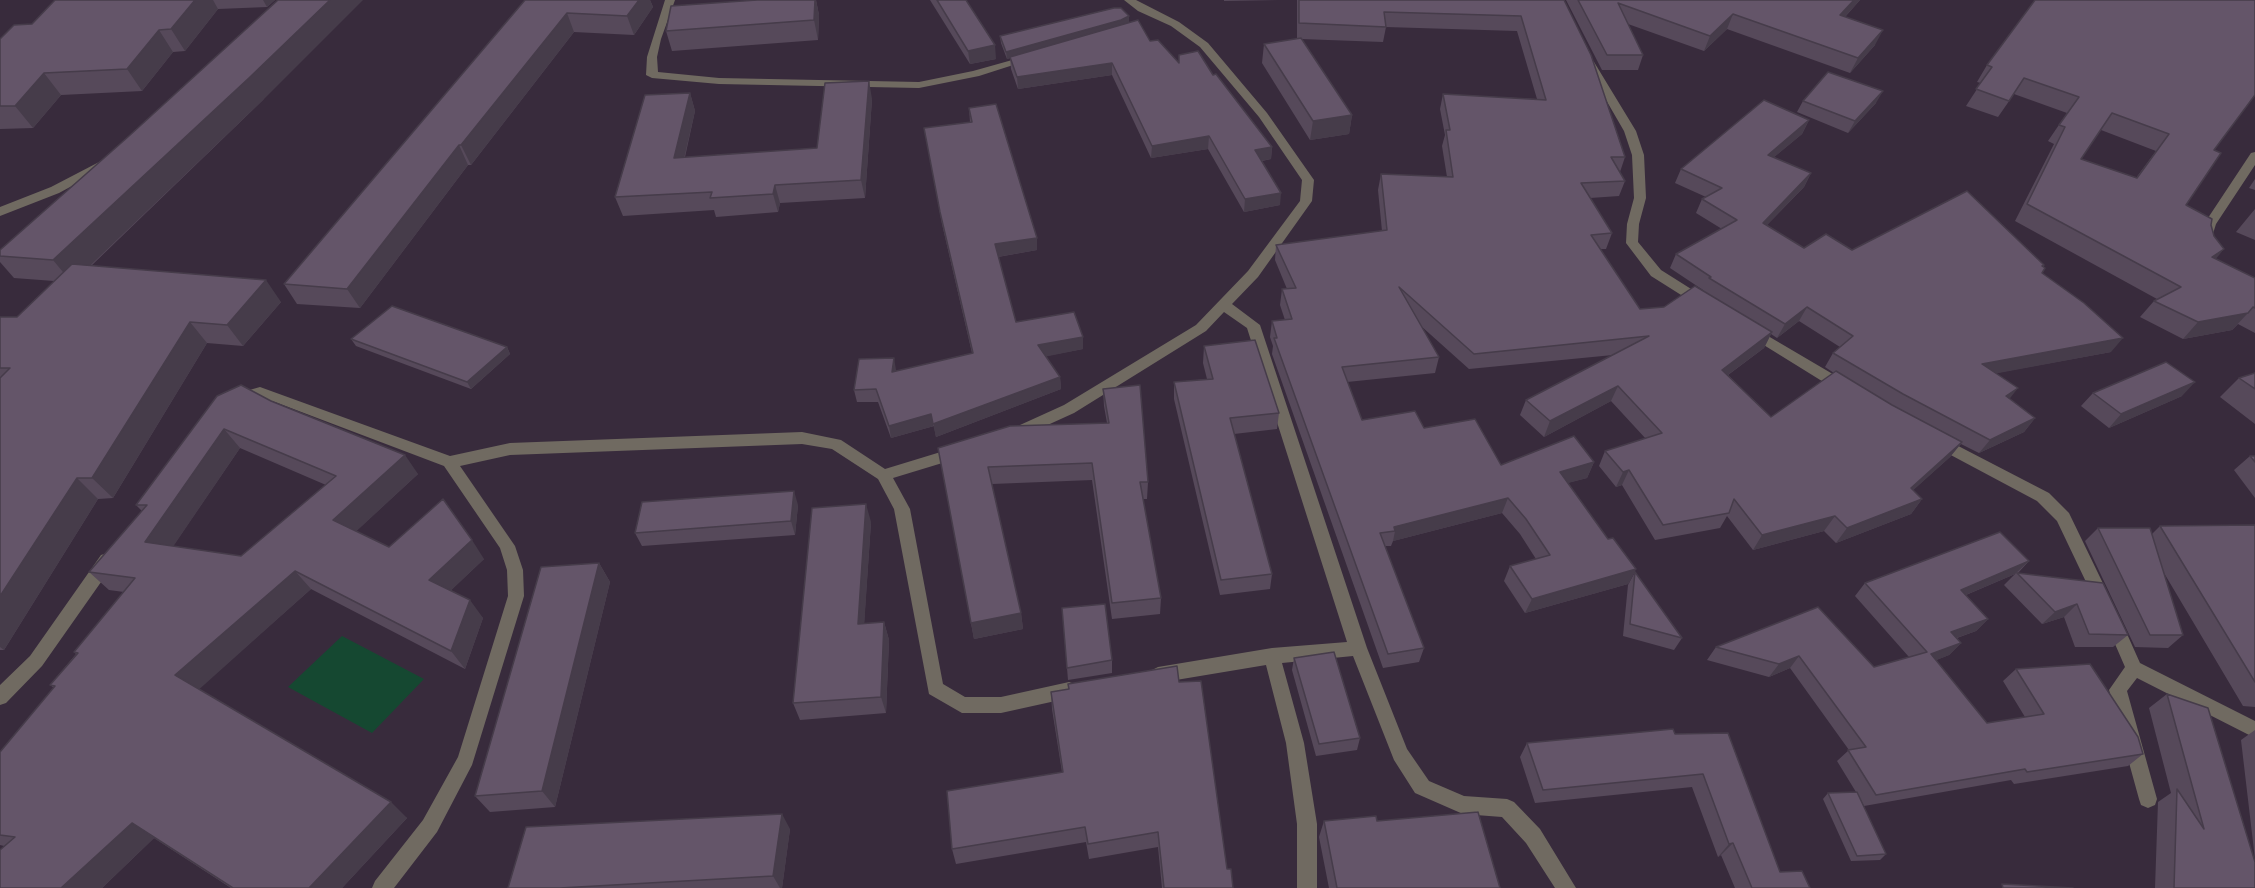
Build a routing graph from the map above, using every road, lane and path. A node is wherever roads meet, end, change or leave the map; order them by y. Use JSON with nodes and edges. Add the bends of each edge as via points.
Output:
{"nodes":[{"id":1,"x":670,"y":0,"type":"edge"},
{"id":2,"x":1129,"y":0,"type":"edge"},
{"id":3,"x":1581,"y":47,"type":"edge"},
{"id":4,"x":1039,"y":56,"type":"edge"},
{"id":5,"x":2255,"y":156,"type":"edge"},
{"id":6,"x":111,"y":157,"type":"edge"},
{"id":7,"x":0,"y":212,"type":"edge"},
{"id":8,"x":2208,"y":252,"type":"edge"},
{"id":9,"x":1223,"y":305,"type":"junction"},
{"id":10,"x":1715,"y":310,"type":"edge"},
{"id":11,"x":1735,"y":322,"type":"edge"},
{"id":12,"x":1856,"y":395,"type":"edge"},
{"id":13,"x":221,"y":407,"type":"edge"},
{"id":14,"x":1926,"y":435,"type":"edge"},
{"id":15,"x":1004,"y":438,"type":"edge"},
{"id":16,"x":971,"y":448,"type":"edge"},
{"id":17,"x":449,"y":462,"type":"junction"},
{"id":18,"x":883,"y":475,"type":"junction"},
{"id":19,"x":118,"y":545,"type":"edge"},
{"id":20,"x":1358,"y":648,"type":"junction"},
{"id":21,"x":1272,"y":656,"type":"junction"},
{"id":22,"x":2134,"y":668,"type":"junction"},
{"id":23,"x":1137,"y":678,"type":"edge"},
{"id":24,"x":1081,"y":688,"type":"edge"},
{"id":25,"x":0,"y":697,"type":"edge"},
{"id":26,"x":2255,"y":730,"type":"edge"},
{"id":27,"x":2148,"y":799,"type":"dead end"},
{"id":28,"x":382,"y":888,"type":"edge"},
{"id":29,"x":1307,"y":888,"type":"edge"},
{"id":30,"x":1566,"y":888,"type":"edge"}],
"edges":[{"from":1,"to":4,"type":"street","via":[[656,39],[652,75],[730,82],[919,85]]},
{"from":2,"to":9,"type":"street","via":[[1150,18],[1175,24],[1204,45],[1263,116],[1308,180],[1306,201],[1253,274]]},
{"from":3,"to":10,"type":"street","via":[[1630,131],[1638,156],[1640,198],[1632,243],[1656,273]]},
{"from":5,"to":8,"type":"street","via":[[2210,224],[2205,241]]},
{"from":6,"to":7,"type":"street","via":[[95,170]]},
{"from":9,"to":15,"type":"street","via":[[1201,328],[1130,372],[1069,409]]},
{"from":9,"to":20,"type":"street","via":[[1253,326]]},
{"from":11,"to":12,"type":"street"},
{"from":13,"to":17,"type":"street","via":[[260,393]]},
{"from":14,"to":22,"type":"street","via":[[2043,497],[2062,517]]},
{"from":16,"to":18,"type":"street"},
{"from":17,"to":18,"type":"street","via":[[510,449],[802,438],[836,444]]},
{"from":17,"to":28,"type":"street","via":[[507,546],[515,570],[516,596],[466,759],[430,825]]},
{"from":18,"to":24,"type":"street","via":[[902,509],[935,688],[962,705],[1001,705]]},
{"from":19,"to":25,"type":"street","via":[[36,661]]},
{"from":20,"to":21,"type":"street"},
{"from":20,"to":30,"type":"street","via":[[1400,754],[1422,787],[1463,805],[1507,808],[1533,836]]},
{"from":21,"to":23,"type":"street"},
{"from":21,"to":29,"type":"street","via":[[1295,743],[1307,824]]},
{"from":22,"to":26,"type":"street"},
{"from":22,"to":27,"type":"street","via":[[2118,690]]}]}
